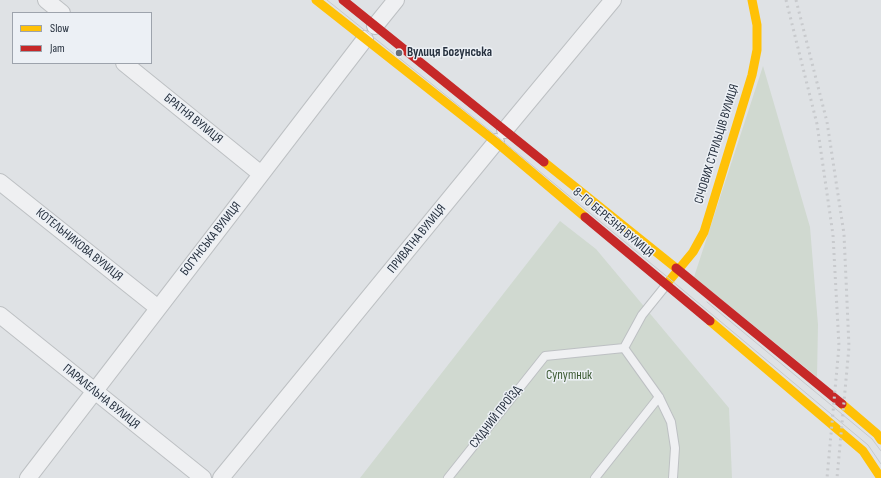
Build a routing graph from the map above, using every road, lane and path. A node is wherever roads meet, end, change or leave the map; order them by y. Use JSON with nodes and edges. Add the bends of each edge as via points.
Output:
{"nodes":[{"id":1,"x":46,"y":0,"type":"edge"},
{"id":2,"x":316,"y":0,"type":"edge"},
{"id":3,"x":342,"y":0,"type":"edge"},
{"id":4,"x":396,"y":0,"type":"edge"},
{"id":5,"x":613,"y":0,"type":"edge"},
{"id":6,"x":752,"y":0,"type":"edge"},
{"id":7,"x":61,"y":12,"type":"edge"},
{"id":8,"x":375,"y":26,"type":"junction"},
{"id":9,"x":365,"y":39,"type":"junction"},
{"id":10,"x":125,"y":64,"type":"edge"},
{"id":11,"x":501,"y":136,"type":"junction"},
{"id":12,"x":261,"y":174,"type":"junction"},
{"id":13,"x":0,"y":182,"type":"edge"},
{"id":14,"x":678,"y":271,"type":"junction"},
{"id":15,"x":667,"y":284,"type":"junction"},
{"id":16,"x":158,"y":308,"type":"junction"},
{"id":17,"x":0,"y":315,"type":"edge"},
{"id":18,"x":624,"y":348,"type":"junction"},
{"id":19,"x":94,"y":391,"type":"junction"},
{"id":20,"x":659,"y":397,"type":"junction"},
{"id":21,"x":881,"y":440,"type":"edge"},
{"id":22,"x":28,"y":478,"type":"edge"},
{"id":23,"x":203,"y":478,"type":"edge"},
{"id":24,"x":221,"y":478,"type":"edge"},
{"id":25,"x":448,"y":478,"type":"edge"},
{"id":26,"x":595,"y":478,"type":"edge"},
{"id":27,"x":673,"y":478,"type":"edge"},
{"id":28,"x":881,"y":478,"type":"edge"}],
"edges":[{"from":1,"to":7,"type":"street"},
{"from":2,"to":9,"type":"main road","name":"8-ГО БЕРЕЗНЯ ВУЛИЦЯ"},
{"from":3,"to":8,"type":"main road","name":"8-ГО БЕРЕЗНЯ ВУЛИЦЯ"},
{"from":4,"to":8,"type":"street","name":"БОГУНСЬКА ВУЛИЦЯ"},
{"from":5,"to":11,"type":"street","name":"ПРИВАТНА ВУЛИЦЯ"},
{"from":6,"to":14,"type":"main road","name":"СІЧОВИХ СТРІЛЬЦІВ ВУЛИЦЯ","via":[[757,25],[757,50],[752,75],[704,232]]},
{"from":8,"to":9,"type":"main road","name":"БОГУНСЬКА ВУЛИЦЯ"},
{"from":8,"to":11,"type":"main road","name":"8-ГО БЕРЕЗНЯ ВУЛИЦЯ"},
{"from":9,"to":11,"type":"main road","name":"8-ГО БЕРЕЗНЯ ВУЛИЦЯ"},
{"from":9,"to":12,"type":"street","name":"БОГУНСЬКА ВУЛИЦЯ"},
{"from":10,"to":12,"type":"street","name":"БРАТНЯ ВУЛИЦЯ"},
{"from":11,"to":14,"type":"main road","name":"8-ГО БЕРЕЗНЯ ВУЛИЦЯ"},
{"from":11,"to":15,"type":"main road","name":"8-ГО БЕРЕЗНЯ ВУЛИЦЯ"},
{"from":11,"to":24,"type":"street","name":"ПРИВАТНА ВУЛИЦЯ"},
{"from":12,"to":16,"type":"street","name":"БОГУНСЬКА ВУЛИЦЯ"},
{"from":13,"to":16,"type":"street","name":"КОТЕЛЬНИКОВА ВУЛИЦЯ"},
{"from":14,"to":15,"type":"main road","name":"СІЧОВИХ СТРІЛЬЦІВ ВУЛИЦЯ"},
{"from":14,"to":21,"type":"main road","name":"8-ГО БЕРЕЗНЯ ВУЛИЦЯ","via":[[822,386]]},
{"from":15,"to":18,"type":"lane","via":[[642,315]]},
{"from":15,"to":28,"type":"main road","name":"8-ГО БЕРЕЗНЯ ВУЛИЦЯ","via":[[863,451]]},
{"from":16,"to":19,"type":"street","name":"БОГУНСЬКА ВУЛИЦЯ"},
{"from":17,"to":19,"type":"street","name":"ПАРАЛЕЛЬНА ВУЛИЦЯ"},
{"from":18,"to":20,"type":"lane"},
{"from":18,"to":25,"type":"lane","name":"СХІДНИЙ ПРОЇЗД","via":[[545,356]]},
{"from":19,"to":22,"type":"street","name":"БОГУНСЬКА ВУЛИЦЯ"},
{"from":19,"to":23,"type":"street","name":"ПАРАЛЕЛЬНА ВУЛИЦЯ"},
{"from":20,"to":26,"type":"lane"},
{"from":20,"to":27,"type":"lane","via":[[671,422],[674,441]]}]}
